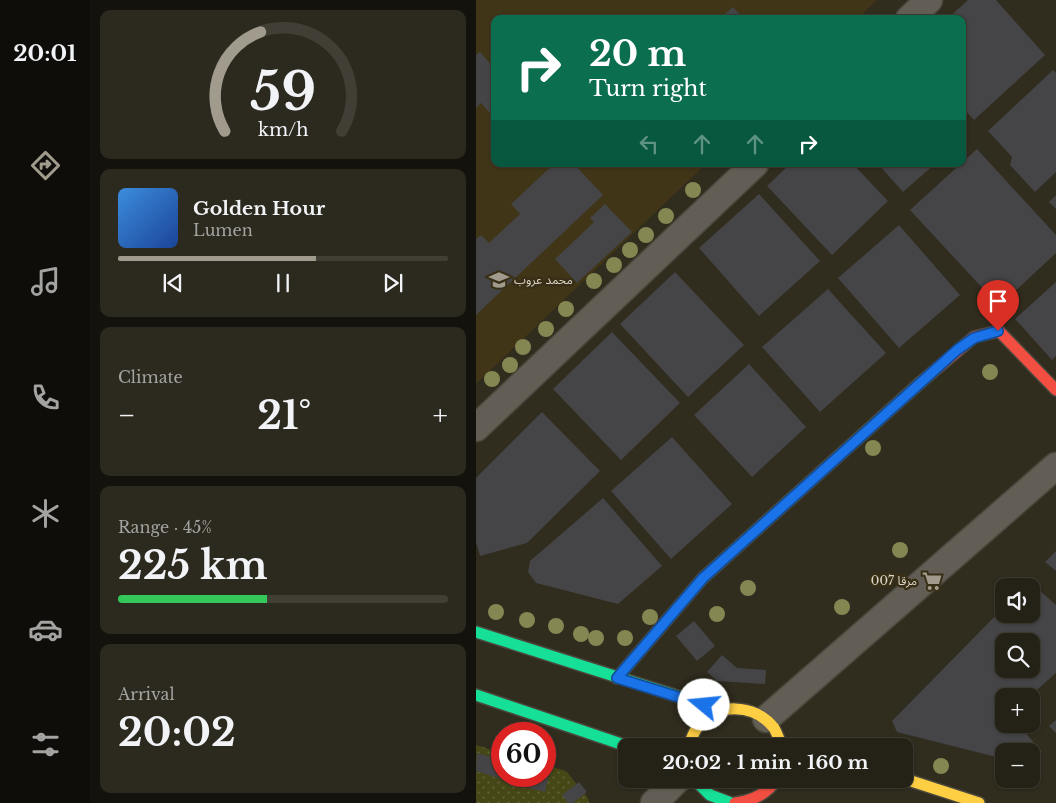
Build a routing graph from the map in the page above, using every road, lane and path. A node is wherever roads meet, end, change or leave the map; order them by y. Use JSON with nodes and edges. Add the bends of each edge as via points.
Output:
{"nodes":[{"id":1,"x":929,"y":0,"type":"edge"},
{"id":2,"x":913,"y":15,"type":"edge"},
{"id":3,"x":753,"y":167,"type":"edge"},
{"id":4,"x":1056,"y":390,"type":"edge"},
{"id":5,"x":476,"y":428,"type":"edge"},
{"id":6,"x":1056,"y":466,"type":"edge"},
{"id":7,"x":476,"y":632,"type":"edge"},
{"id":8,"x":617,"y":678,"type":"junction"},
{"id":9,"x":476,"y":695,"type":"edge"},
{"id":10,"x":721,"y":710,"type":"junction"},
{"id":11,"x":776,"y":734,"type":"edge"},
{"id":12,"x":692,"y":738,"type":"edge"},
{"id":13,"x":618,"y":743,"type":"edge"},
{"id":14,"x":913,"y":782,"type":"edge"},
{"id":15,"x":669,"y":788,"type":"edge"},
{"id":16,"x":702,"y":788,"type":"edge"},
{"id":17,"x":769,"y":788,"type":"edge"},
{"id":18,"x":756,"y":799,"type":"junction"},
{"id":19,"x":726,"y":802,"type":"edge"},
{"id":20,"x":654,"y":803,"type":"edge"},
{"id":21,"x":768,"y":803,"type":"edge"},
{"id":22,"x":979,"y":803,"type":"edge"}],
"edges":[{"from":1,"to":2,"type":"street"},
{"from":3,"to":5,"type":"street"},
{"from":4,"to":8,"type":"main road","via":[[998,331],[974,338],[703,578]]},
{"from":6,"to":11,"type":"street"},
{"from":7,"to":8,"type":"main road"},
{"from":8,"to":10,"type":"main road"},
{"from":9,"to":13,"type":"main road"},
{"from":10,"to":11,"type":"main road","via":[[733,708],[756,712]]},
{"from":10,"to":12,"type":"main road","via":[[701,723]]},
{"from":14,"to":22,"type":"main road"},
{"from":15,"to":20,"type":"street"},
{"from":16,"to":19,"type":"main road"},
{"from":17,"to":18,"type":"main road"},
{"from":18,"to":19,"type":"main road"},
{"from":18,"to":21,"type":"main road"}]}
